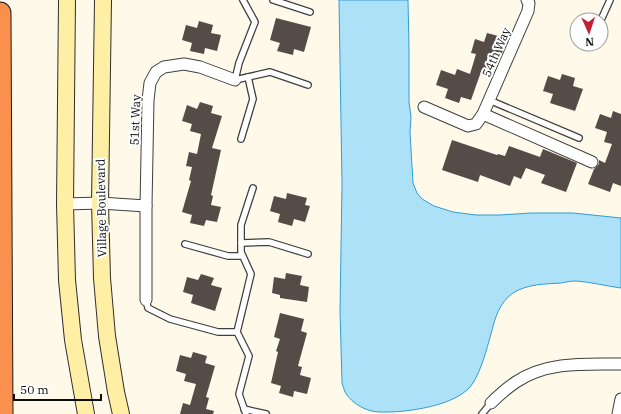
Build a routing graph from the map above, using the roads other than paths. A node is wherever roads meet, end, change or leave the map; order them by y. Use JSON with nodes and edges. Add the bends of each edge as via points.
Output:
{"nodes":[{"id":1,"x":67,"y":0,"type":"edge"},
{"id":2,"x":103,"y":0,"type":"edge"},
{"id":3,"x":242,"y":0,"type":"edge"},
{"id":4,"x":273,"y":0,"type":"edge"},
{"id":5,"x":527,"y":0,"type":"edge"},
{"id":6,"x":610,"y":0,"type":"edge"},
{"id":7,"x":310,"y":12,"type":"dead end"},
{"id":8,"x":605,"y":12,"type":"edge"},
{"id":9,"x":0,"y":13,"type":"edge"},
{"id":10,"x":248,"y":77,"type":"junction"},
{"id":11,"x":235,"y":80,"type":"junction"},
{"id":12,"x":308,"y":85,"type":"dead end"},
{"id":13,"x":489,"y":100,"type":"junction"},
{"id":14,"x":424,"y":107,"type":"dead end"},
{"id":15,"x":483,"y":114,"type":"junction"},
{"id":16,"x":579,"y":138,"type":"dead end"},
{"id":17,"x":241,"y":139,"type":"dead end"},
{"id":18,"x":592,"y":162,"type":"dead end"},
{"id":19,"x":253,"y":188,"type":"dead end"},
{"id":20,"x":100,"y":203,"type":"junction"},
{"id":21,"x":65,"y":204,"type":"junction"},
{"id":22,"x":146,"y":206,"type":"junction"},
{"id":23,"x":241,"y":243,"type":"junction"},
{"id":24,"x":185,"y":244,"type":"dead end"},
{"id":25,"x":308,"y":254,"type":"dead end"},
{"id":26,"x":242,"y":256,"type":"junction"},
{"id":27,"x":146,"y":300,"type":"joint"},
{"id":28,"x":237,"y":332,"type":"junction"},
{"id":29,"x":621,"y":364,"type":"edge"},
{"id":30,"x":621,"y":399,"type":"edge"},
{"id":31,"x":490,"y":403,"type":"joint"},
{"id":32,"x":245,"y":411,"type":"edge"},
{"id":33,"x":2,"y":414,"type":"edge"},
{"id":34,"x":86,"y":414,"type":"edge"},
{"id":35,"x":121,"y":414,"type":"edge"},
{"id":36,"x":266,"y":414,"type":"edge"},
{"id":37,"x":482,"y":414,"type":"edge"},
{"id":38,"x":618,"y":414,"type":"edge"}],
"edges":[{"from":1,"to":21,"type":"street"},
{"from":2,"to":20,"type":"street","name":"Village Boulevard"},
{"from":3,"to":11,"type":"lane","via":[[255,22]]},
{"from":4,"to":7,"type":"lane"},
{"from":5,"to":13,"type":"street","name":"54th Way","via":[[528,12]]},
{"from":6,"to":8,"type":"lane"},
{"from":9,"to":33,"type":"highway"},
{"from":10,"to":11,"type":"lane"},
{"from":10,"to":12,"type":"lane","via":[[270,72]]},
{"from":10,"to":17,"type":"lane","via":[[253,99]]},
{"from":11,"to":22,"type":"street","name":"51st Way","via":[[184,64],[164,67],[156,72],[150,83],[148,100]]},
{"from":13,"to":15,"type":"street","name":"54th Way"},
{"from":13,"to":16,"type":"lane"},
{"from":14,"to":15,"type":"street","name":"54th Way","via":[[468,126],[476,124]]},
{"from":15,"to":18,"type":"street"},
{"from":19,"to":23,"type":"lane","via":[[240,225]]},
{"from":20,"to":21,"type":"street"},
{"from":20,"to":22,"type":"street"},
{"from":20,"to":35,"type":"street","name":"Village Boulevard","via":[[107,336]]},
{"from":21,"to":34,"type":"street","via":[[67,280],[73,340]]},
{"from":22,"to":27,"type":"street","name":"51st Way"},
{"from":23,"to":25,"type":"lane","via":[[269,242]]},
{"from":23,"to":26,"type":"lane"},
{"from":24,"to":26,"type":"lane","via":[[228,256]]},
{"from":26,"to":28,"type":"lane","via":[[251,274]]},
{"from":27,"to":28,"type":"lane","via":[[148,308],[170,319],[218,332]]},
{"from":28,"to":32,"type":"lane","via":[[249,356],[239,394]]},
{"from":29,"to":31,"type":"street","via":[[551,367],[518,381]]},
{"from":30,"to":38,"type":"street"},
{"from":31,"to":37,"type":"lane"},
{"from":32,"to":36,"type":"lane"}]}
